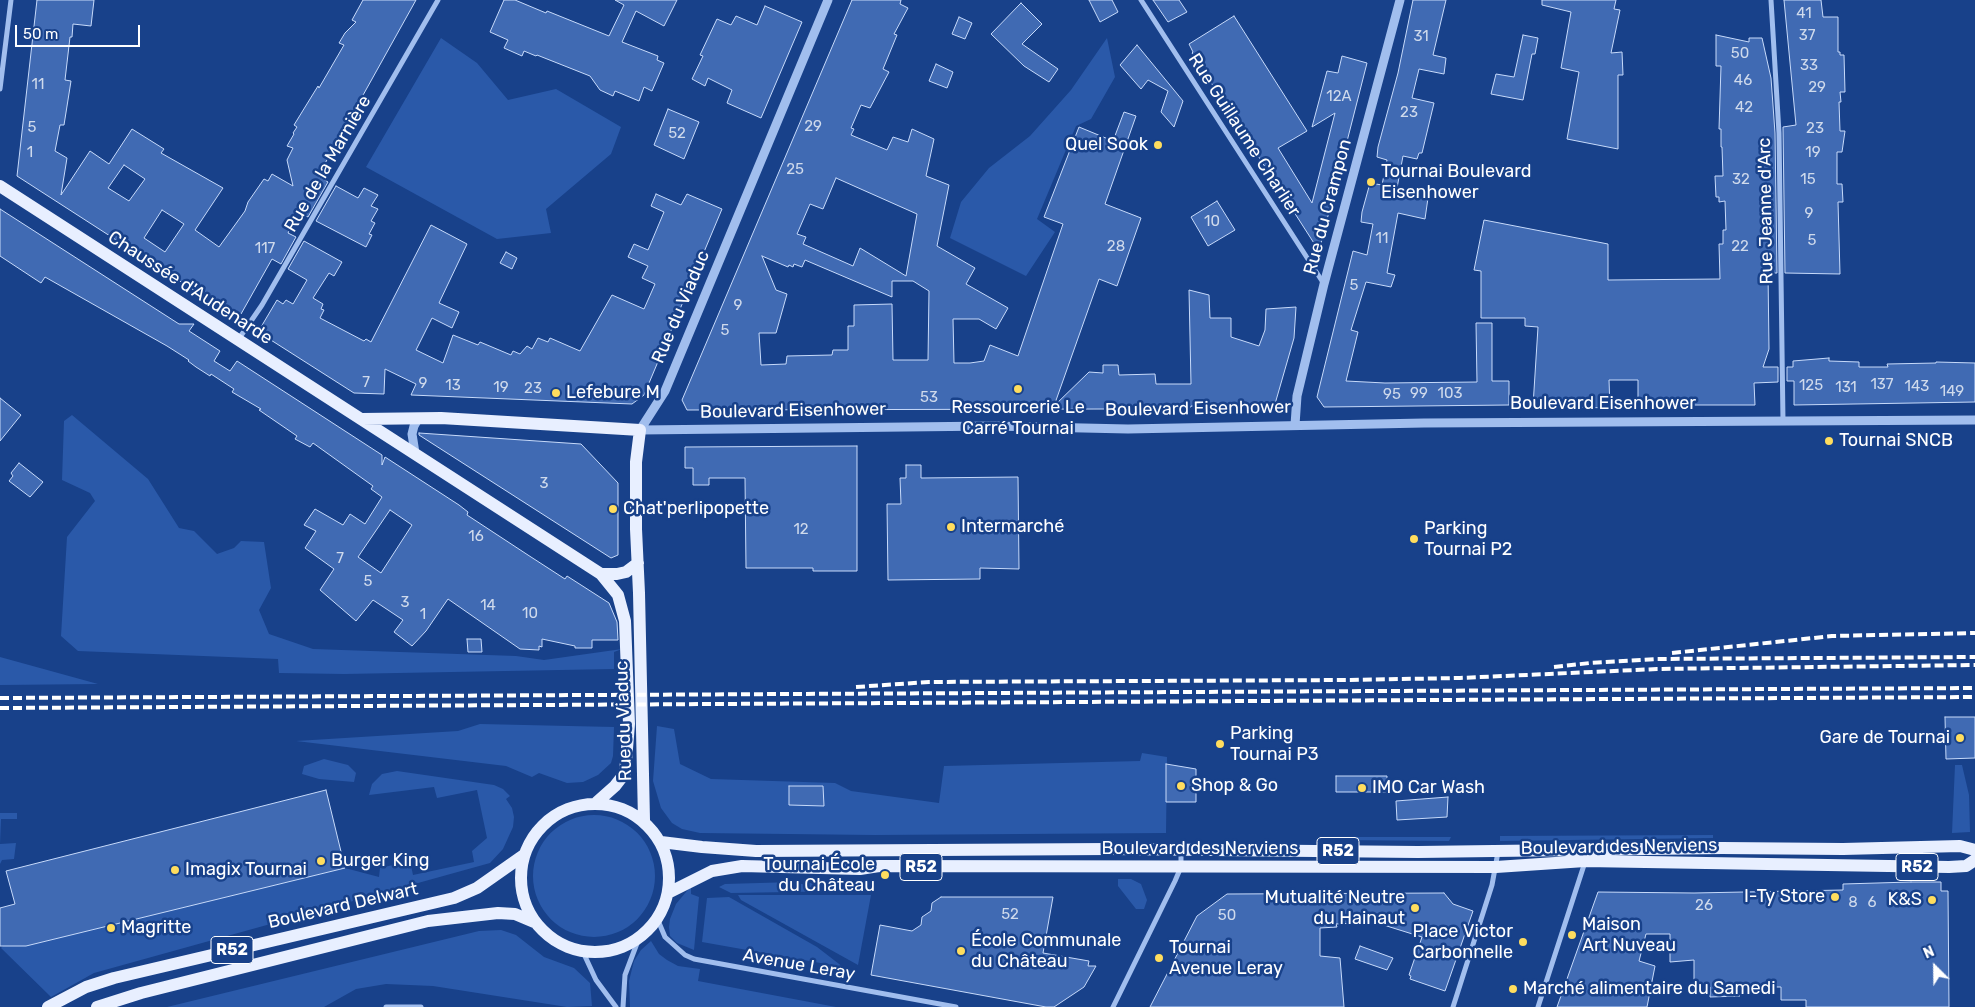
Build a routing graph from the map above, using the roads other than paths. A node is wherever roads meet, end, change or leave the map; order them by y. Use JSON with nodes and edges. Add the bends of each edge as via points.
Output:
{"nodes":[{"id":1,"x":11,"y":0,"type":"edge"},
{"id":2,"x":438,"y":0,"type":"edge"},
{"id":3,"x":828,"y":0,"type":"edge"},
{"id":4,"x":1141,"y":0,"type":"edge"},
{"id":5,"x":1400,"y":0,"type":"edge"},
{"id":6,"x":1771,"y":0,"type":"edge"},
{"id":7,"x":0,"y":89,"type":"edge"},
{"id":8,"x":0,"y":186,"type":"edge"},
{"id":9,"x":1324,"y":284,"type":"junction"},
{"id":10,"x":238,"y":340,"type":"junction"},
{"id":11,"x":422,"y":418,"type":"junction"},
{"id":12,"x":362,"y":419,"type":"junction"},
{"id":13,"x":1975,"y":420,"type":"edge"},
{"id":14,"x":1782,"y":421,"type":"junction"},
{"id":15,"x":1295,"y":425,"type":"junction"},
{"id":16,"x":640,"y":430,"type":"junction"},
{"id":17,"x":415,"y":454,"type":"junction"},
{"id":18,"x":638,"y":563,"type":"junction"},
{"id":19,"x":601,"y":574,"type":"junction"},
{"id":20,"x":597,"y":802,"type":"junction"},
{"id":21,"x":644,"y":820,"type":"junction"},
{"id":22,"x":661,"y":842,"type":"junction"},
{"id":23,"x":1181,"y":850,"type":"junction"},
{"id":24,"x":1498,"y":850,"type":"junction"},
{"id":25,"x":1975,"y":850,"type":"edge"},
{"id":26,"x":1588,"y":855,"type":"junction"},
{"id":27,"x":524,"y":856,"type":"junction"},
{"id":28,"x":1975,"y":860,"type":"edge"},
{"id":29,"x":1181,"y":867,"type":"junction"},
{"id":30,"x":1496,"y":867,"type":"junction"},
{"id":31,"x":668,"y":892,"type":"junction"},
{"id":32,"x":657,"y":918,"type":"junction"},
{"id":33,"x":534,"y":922,"type":"junction"},
{"id":34,"x":639,"y":938,"type":"junction"},
{"id":35,"x":583,"y":952,"type":"junction"},
{"id":36,"x":48,"y":1007,"type":"edge"},
{"id":37,"x":97,"y":1007,"type":"edge"},
{"id":38,"x":386,"y":1007,"type":"edge"},
{"id":39,"x":421,"y":1007,"type":"edge"},
{"id":40,"x":616,"y":1007,"type":"edge"},
{"id":41,"x":623,"y":1007,"type":"edge"},
{"id":42,"x":956,"y":1007,"type":"edge"},
{"id":43,"x":1113,"y":1007,"type":"edge"},
{"id":44,"x":1453,"y":1007,"type":"edge"},
{"id":45,"x":1538,"y":1007,"type":"edge"}],
"edges":[{"from":1,"to":7,"type":"street"},
{"from":2,"to":10,"type":"street","name":"Rue de la Marnière","via":[[262,305]]},
{"from":3,"to":16,"type":"street","name":"Rue du Viaduc","via":[[665,391]]},
{"from":4,"to":9,"type":"street","name":"Rue Guillaume Charlier"},
{"from":5,"to":9,"type":"street","name":"Rue du Crampon"},
{"from":6,"to":14,"type":"street","name":"Rue Jeanne d'Arc","via":[[1779,132]]},
{"from":8,"to":10,"type":"main road","name":"Chaussée d'Audenarde"},
{"from":9,"to":15,"type":"street","name":"Rue du Crampon","via":[[1297,396]]},
{"from":10,"to":12,"type":"main road","name":"Chaussée d'Audenarde"},
{"from":11,"to":12,"type":"main road"},
{"from":11,"to":16,"type":"main road","name":"Boulevard Eisenhower"},
{"from":11,"to":17,"type":"street","via":[[418,419],[412,434]]},
{"from":12,"to":17,"type":"main road","name":"Chaussée d'Audenarde"},
{"from":13,"to":14,"type":"street","name":"Boulevard Eisenhower"},
{"from":14,"to":15,"type":"street","name":"Boulevard Eisenhower"},
{"from":15,"to":16,"type":"street","name":"Boulevard Eisenhower","via":[[1128,429],[994,426]]},
{"from":16,"to":18,"type":"main road","name":"Rue du Viaduc","via":[[636,462]]},
{"from":17,"to":19,"type":"main road","name":"Chaussée d'Audenarde"},
{"from":18,"to":19,"type":"main road","via":[[626,572]]},
{"from":18,"to":21,"type":"main road","name":"Rue du Viaduc"},
{"from":19,"to":20,"type":"main road","name":"Rue du Viaduc","via":[[618,595],[626,621],[630,724],[625,773]]},
{"from":20,"to":21,"type":"main road","number":"R52","via":[[629,810]]},
{"from":20,"to":27,"type":"main road","number":"R52","via":[[573,806],[555,815],[539,828]]},
{"from":21,"to":22,"type":"main road","number":"R52"},
{"from":22,"to":23,"type":"main road","name":"Boulevard des Nerviens","number":"R52","via":[[756,851]]},
{"from":22,"to":31,"type":"main road","number":"R52","via":[[670,875]]},
{"from":23,"to":24,"type":"main road","name":"Boulevard des Nerviens","number":"R52"},
{"from":23,"to":29,"type":"street"},
{"from":24,"to":26,"type":"main road","name":"Boulevard des Nerviens","number":"R52"},
{"from":24,"to":30,"type":"street"},
{"from":25,"to":26,"type":"main road","name":"Boulevard des Nerviens","number":"R52","via":[[1960,846]]},
{"from":26,"to":28,"type":"main road","name":"Boulevard des Nerviens","number":"R52","via":[[1949,867],[1966,866]]},
{"from":26,"to":30,"type":"main road","name":"Boulevard des Nerviens","number":"R52"},
{"from":26,"to":45,"type":"street"},
{"from":27,"to":33,"type":"main road","number":"R52","via":[[522,891]]},
{"from":27,"to":36,"type":"main road","name":"Boulevard Delwart","number":"R52","via":[[477,888],[454,898],[114,978],[86,987]]},
{"from":29,"to":30,"type":"main road","name":"Boulevard des Nerviens","number":"R52"},
{"from":29,"to":31,"type":"main road","name":"Boulevard des Nerviens","number":"R52","via":[[742,866],[712,871]]},
{"from":29,"to":43,"type":"street"},
{"from":30,"to":44,"type":"street"},
{"from":31,"to":32,"type":"main road","number":"R52"},
{"from":32,"to":34,"type":"main road","number":"R52"},
{"from":32,"to":42,"type":"street","name":"Avenue Leray","via":[[665,937],[694,959]]},
{"from":33,"to":35,"type":"main road","number":"R52","via":[[544,934],[562,946]]},
{"from":33,"to":37,"type":"main road","name":"Boulevard Delwart","number":"R52","via":[[515,914],[498,913],[428,920],[141,992]]},
{"from":34,"to":35,"type":"main road","number":"R52","via":[[621,948]]},
{"from":34,"to":41,"type":"street","via":[[626,975]]},
{"from":35,"to":40,"type":"street","via":[[596,980]]},
{"from":38,"to":39,"type":"street"}]}
